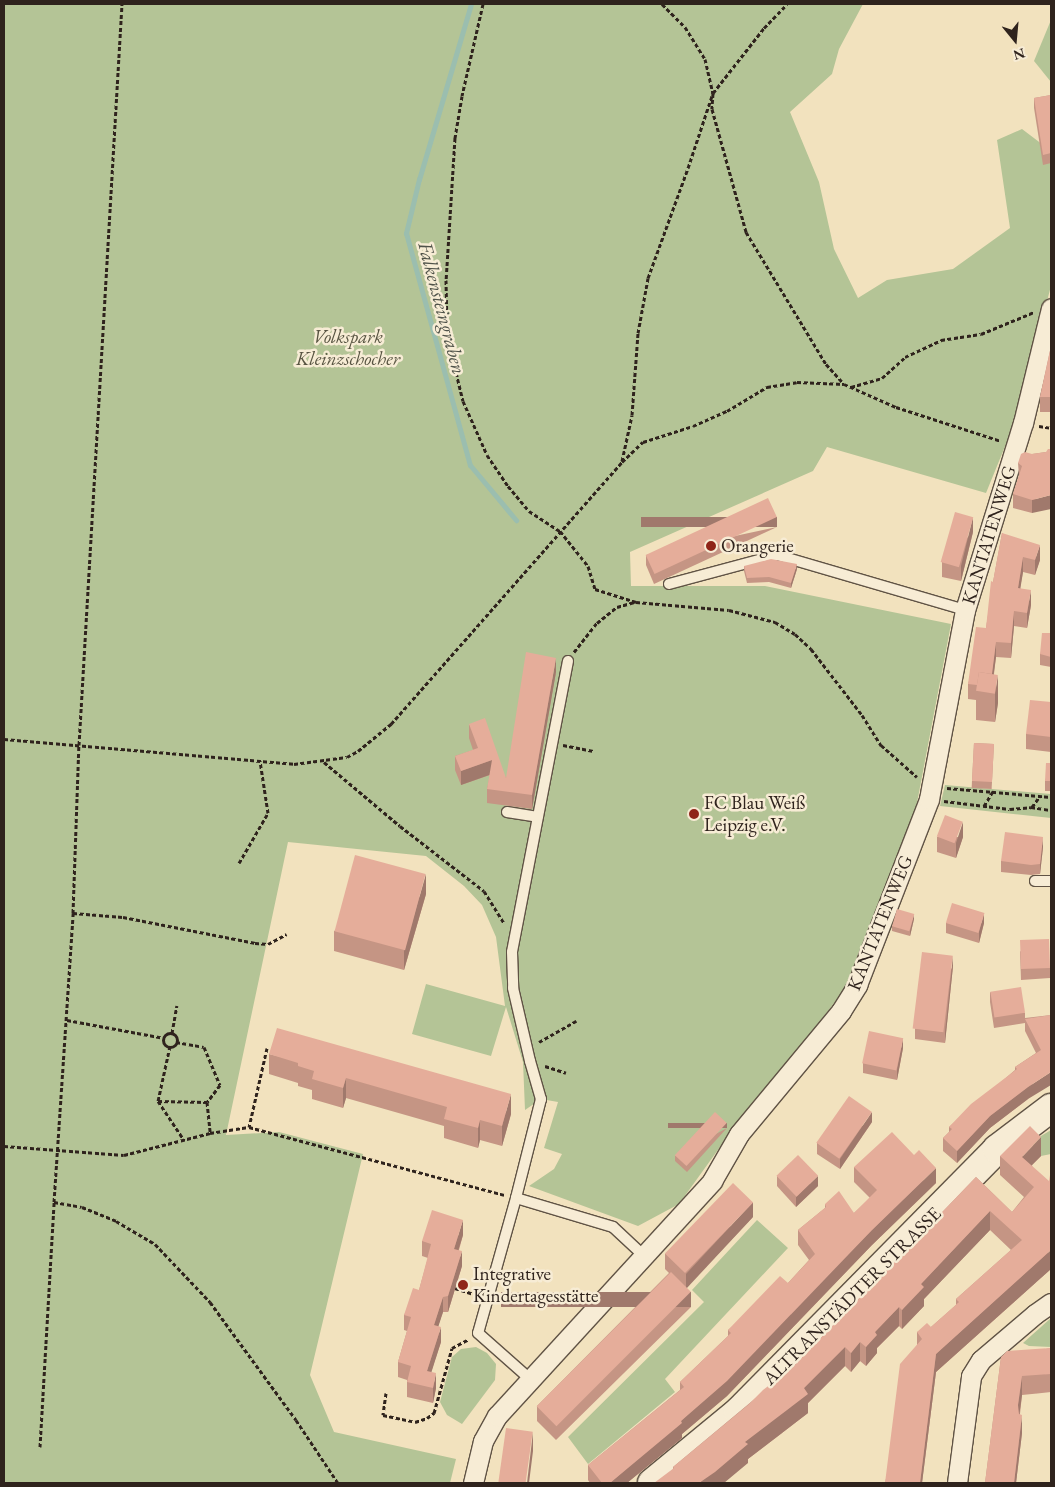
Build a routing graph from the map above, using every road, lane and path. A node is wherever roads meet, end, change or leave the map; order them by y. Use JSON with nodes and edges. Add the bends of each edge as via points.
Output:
{"nodes":[{"id":1,"x":122,"y":4,"type":"edge"},
{"id":2,"x":483,"y":4,"type":"edge"},
{"id":3,"x":662,"y":4,"type":"edge"},
{"id":4,"x":787,"y":4,"type":"edge"},
{"id":5,"x":712,"y":93,"type":"junction"},
{"id":6,"x":1051,"y":310,"type":"edge"},
{"id":7,"x":844,"y":384,"type":"junction"},
{"id":8,"x":850,"y":388,"type":"junction"},
{"id":9,"x":1016,"y":447,"type":"junction"},
{"id":10,"x":622,"y":462,"type":"junction"},
{"id":11,"x":560,"y":531,"type":"junction"},
{"id":12,"x":669,"y":584,"type":"dead end"},
{"id":13,"x":636,"y":602,"type":"junction"},
{"id":14,"x":965,"y":610,"type":"junction"},
{"id":15,"x":568,"y":661,"type":"joint"},
{"id":16,"x":4,"y":739,"type":"edge"},
{"id":17,"x":552,"y":743,"type":"junction"},
{"id":18,"x":78,"y":745,"type":"junction"},
{"id":19,"x":593,"y":751,"type":"dead end"},
{"id":20,"x":260,"y":761,"type":"junction"},
{"id":21,"x":324,"y":762,"type":"junction"},
{"id":22,"x":993,"y":791,"type":"junction"},
{"id":23,"x":931,"y":793,"type":"junction"},
{"id":24,"x":1040,"y":796,"type":"junction"},
{"id":25,"x":1051,"y":797,"type":"edge"},
{"id":26,"x":984,"y":806,"type":"junction"},
{"id":27,"x":1031,"y":807,"type":"junction"},
{"id":28,"x":1051,"y":810,"type":"edge"},
{"id":29,"x":507,"y":812,"type":"dead end"},
{"id":30,"x":538,"y":817,"type":"junction"},
{"id":31,"x":239,"y":863,"type":"dead end"},
{"id":32,"x":1035,"y":881,"type":"dead end"},
{"id":33,"x":1051,"y":881,"type":"edge"},
{"id":34,"x":73,"y":913,"type":"junction"},
{"id":35,"x":287,"y":934,"type":"dead end"},
{"id":36,"x":512,"y":952,"type":"junction"},
{"id":37,"x":177,"y":1005,"type":"dead end"},
{"id":38,"x":67,"y":1020,"type":"junction"},
{"id":39,"x":576,"y":1021,"type":"dead end"},
{"id":40,"x":172,"y":1033,"type":"junction"},
{"id":41,"x":164,"y":1038,"type":"junction"},
{"id":42,"x":176,"y":1042,"type":"junction"},
{"id":43,"x":170,"y":1046,"type":"junction"},
{"id":44,"x":267,"y":1048,"type":"dead end"},
{"id":45,"x":529,"y":1057,"type":"junction"},
{"id":46,"x":566,"y":1074,"type":"dead end"},
{"id":47,"x":158,"y":1102,"type":"junction"},
{"id":48,"x":207,"y":1102,"type":"junction"},
{"id":49,"x":1051,"y":1108,"type":"edge"},
{"id":50,"x":249,"y":1127,"type":"junction"},
{"id":51,"x":210,"y":1133,"type":"junction"},
{"id":52,"x":184,"y":1140,"type":"junction"},
{"id":53,"x":4,"y":1146,"type":"edge"},
{"id":54,"x":57,"y":1151,"type":"junction"},
{"id":55,"x":516,"y":1198,"type":"junction"},
{"id":56,"x":54,"y":1202,"type":"junction"},
{"id":57,"x":644,"y":1256,"type":"junction"},
{"id":58,"x":455,"y":1288,"type":"edge"},
{"id":59,"x":488,"y":1298,"type":"junction"},
{"id":60,"x":1051,"y":1303,"type":"edge"},
{"id":61,"x":478,"y":1333,"type":"junction"},
{"id":62,"x":530,"y":1380,"type":"junction"},
{"id":63,"x":386,"y":1394,"type":"dead end"},
{"id":64,"x":40,"y":1447,"type":"dead end"},
{"id":65,"x":338,"y":1483,"type":"edge"},
{"id":66,"x":473,"y":1483,"type":"edge"},
{"id":67,"x":652,"y":1483,"type":"edge"},
{"id":68,"x":957,"y":1483,"type":"edge"}],
"edges":[{"from":1,"to":18,"type":"path"},
{"from":2,"to":11,"type":"path","via":[[455,138],[446,280],[447,329],[464,401],[488,455],[529,511]]},
{"from":3,"to":5,"type":"path","via":[[685,27],[705,59]]},
{"from":4,"to":5,"type":"path"},
{"from":5,"to":7,"type":"path","via":[[712,109],[746,232],[826,364]]},
{"from":5,"to":10,"type":"path","via":[[648,278],[638,333],[632,415]]},
{"from":6,"to":8,"type":"path","via":[[1026,314],[981,334],[941,340],[905,358],[882,378]]},
{"from":6,"to":9,"type":"street","name":"KANTATENWEG"},
{"from":7,"to":8,"type":"path"},
{"from":7,"to":10,"type":"path","via":[[797,382],[767,387],[727,411],[693,426],[642,442]]},
{"from":8,"to":9,"type":"path"},
{"from":9,"to":14,"type":"street","name":"KANTATENWEG"},
{"from":10,"to":11,"type":"path"},
{"from":11,"to":13,"type":"path","via":[[588,566],[595,589]]},
{"from":11,"to":21,"type":"path","via":[[390,724],[358,751]]},
{"from":12,"to":14,"type":"lane","via":[[777,555]]},
{"from":13,"to":15,"type":"path","via":[[617,607],[597,623]]},
{"from":13,"to":23,"type":"path","via":[[729,610],[775,622],[795,634],[830,672],[881,745]]},
{"from":14,"to":23,"type":"street","name":"KANTATENWEG"},
{"from":15,"to":17,"type":"lane"},
{"from":16,"to":18,"type":"path"},
{"from":17,"to":19,"type":"path"},
{"from":17,"to":30,"type":"lane"},
{"from":18,"to":20,"type":"path"},
{"from":18,"to":34,"type":"path"},
{"from":20,"to":21,"type":"path"},
{"from":20,"to":31,"type":"path","via":[[268,813]]},
{"from":21,"to":36,"type":"path","via":[[484,891],[506,926]]},
{"from":22,"to":23,"type":"path"},
{"from":22,"to":24,"type":"path"},
{"from":22,"to":26,"type":"path"},
{"from":23,"to":26,"type":"path"},
{"from":23,"to":57,"type":"street","name":"KANTATENWEG","via":[[857,985],[841,1011],[739,1134],[712,1182]]},
{"from":24,"to":25,"type":"path"},
{"from":24,"to":27,"type":"path"},
{"from":26,"to":27,"type":"path","via":[[1010,810]]},
{"from":27,"to":28,"type":"path"},
{"from":29,"to":30,"type":"lane"},
{"from":30,"to":36,"type":"lane"},
{"from":32,"to":33,"type":"lane"},
{"from":34,"to":35,"type":"path","via":[[123,917],[255,943],[268,944]]},
{"from":34,"to":38,"type":"path"},
{"from":36,"to":45,"type":"lane","via":[[513,988]]},
{"from":37,"to":40,"type":"path"},
{"from":38,"to":41,"type":"path"},
{"from":38,"to":54,"type":"path"},
{"from":39,"to":45,"type":"path","via":[[546,1036]]},
{"from":40,"to":41,"type":"path"},
{"from":40,"to":42,"type":"path"},
{"from":41,"to":43,"type":"path","via":[[164,1043]]},
{"from":42,"to":43,"type":"path"},
{"from":42,"to":48,"type":"path","via":[[204,1047],[220,1085]]},
{"from":43,"to":47,"type":"path"},
{"from":44,"to":50,"type":"path"},
{"from":45,"to":46,"type":"path"},
{"from":45,"to":55,"type":"lane","via":[[541,1099]]},
{"from":47,"to":48,"type":"path"},
{"from":47,"to":52,"type":"path"},
{"from":48,"to":51,"type":"path"},
{"from":49,"to":67,"type":"street","name":"ALTRANSTÄDTER STRASSE","via":[[998,1149],[738,1412]]},
{"from":50,"to":51,"type":"path"},
{"from":50,"to":55,"type":"path"},
{"from":51,"to":52,"type":"path"},
{"from":52,"to":54,"type":"path","via":[[124,1154]]},
{"from":53,"to":54,"type":"path"},
{"from":54,"to":56,"type":"path"},
{"from":55,"to":57,"type":"lane","via":[[613,1227]]},
{"from":55,"to":59,"type":"lane"},
{"from":56,"to":64,"type":"path"},
{"from":56,"to":65,"type":"path","via":[[82,1207],[116,1221],[155,1244],[210,1302]]},
{"from":57,"to":62,"type":"street","name":"KANTATENWEG"},
{"from":58,"to":59,"type":"path"},
{"from":59,"to":61,"type":"lane"},
{"from":60,"to":68,"type":"street","via":[[981,1360],[972,1376]]},
{"from":61,"to":62,"type":"lane"},
{"from":61,"to":63,"type":"path","via":[[452,1348],[434,1413],[427,1418],[415,1422],[383,1415]]},
{"from":62,"to":66,"type":"street","name":"KANTATENWEG","via":[[489,1428]]}]}
